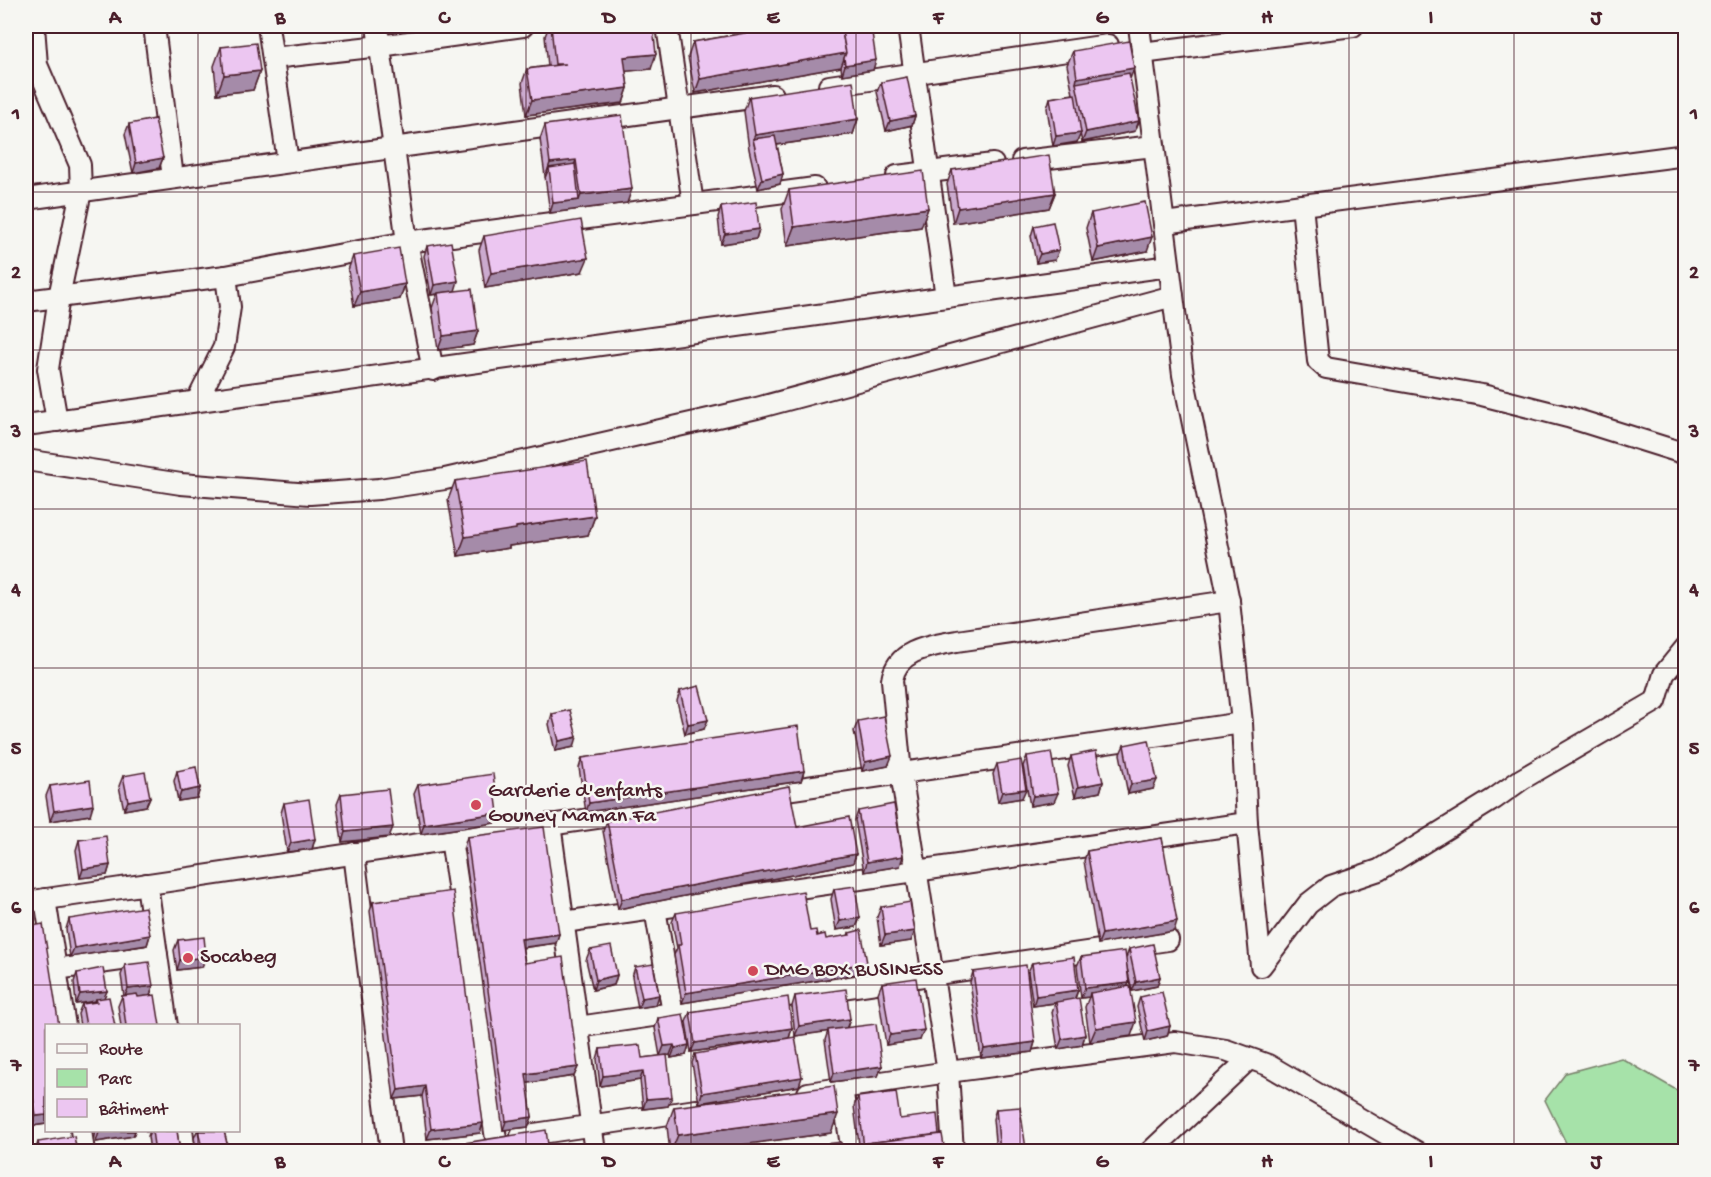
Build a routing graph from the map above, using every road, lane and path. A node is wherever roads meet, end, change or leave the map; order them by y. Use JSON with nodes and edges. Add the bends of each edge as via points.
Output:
{"nodes":[{"id":1,"x":34,"y":26,"type":"edge"},
{"id":2,"x":154,"y":26,"type":"edge"},
{"id":3,"x":268,"y":26,"type":"edge"},
{"id":4,"x":377,"y":26,"type":"edge"},
{"id":5,"x":523,"y":26,"type":"edge"},
{"id":6,"x":667,"y":26,"type":"edge"},
{"id":7,"x":908,"y":26,"type":"edge"},
{"id":8,"x":1353,"y":26,"type":"edge"},
{"id":9,"x":1141,"y":40,"type":"edge"},
{"id":10,"x":380,"y":46,"type":"junction"},
{"id":11,"x":273,"y":58,"type":"junction"},
{"id":12,"x":915,"y":73,"type":"junction"},
{"id":13,"x":679,"y":109,"type":"junction"},
{"id":14,"x":1154,"y":146,"type":"junction"},
{"id":15,"x":394,"y":147,"type":"junction"},
{"id":16,"x":1686,"y":155,"type":"edge"},
{"id":17,"x":288,"y":162,"type":"junction"},
{"id":18,"x":929,"y":172,"type":"junction"},
{"id":19,"x":173,"y":178,"type":"junction"},
{"id":20,"x":882,"y":178,"type":"edge"},
{"id":21,"x":835,"y":185,"type":"edge"},
{"id":22,"x":81,"y":191,"type":"junction"},
{"id":23,"x":26,"y":199,"type":"edge"},
{"id":24,"x":693,"y":204,"type":"junction"},
{"id":25,"x":1302,"y":205,"type":"junction"},
{"id":26,"x":1164,"y":223,"type":"junction"},
{"id":27,"x":407,"y":242,"type":"junction"},
{"id":28,"x":1169,"y":266,"type":"junction"},
{"id":29,"x":226,"y":276,"type":"junction"},
{"id":30,"x":1173,"y":296,"type":"junction"},
{"id":31,"x":59,"y":297,"type":"junction"},
{"id":32,"x":946,"y":297,"type":"junction"},
{"id":33,"x":26,"y":301,"type":"edge"},
{"id":34,"x":433,"y":370,"type":"junction"},
{"id":35,"x":197,"y":401,"type":"junction"},
{"id":36,"x":57,"y":421,"type":"junction"},
{"id":37,"x":26,"y":425,"type":"edge"},
{"id":38,"x":1686,"y":454,"type":"edge"},
{"id":39,"x":26,"y":460,"type":"edge"},
{"id":40,"x":1229,"y":601,"type":"junction"},
{"id":41,"x":1686,"y":647,"type":"edge"},
{"id":42,"x":1242,"y":723,"type":"junction"},
{"id":43,"x":901,"y":773,"type":"junction"},
{"id":44,"x":1247,"y":823,"type":"junction"},
{"id":45,"x":550,"y":824,"type":"junction"},
{"id":46,"x":451,"y":839,"type":"junction"},
{"id":47,"x":354,"y":853,"type":"junction"},
{"id":48,"x":916,"y":871,"type":"junction"},
{"id":49,"x":147,"y":884,"type":"junction"},
{"id":50,"x":45,"y":899,"type":"junction"},
{"id":51,"x":26,"y":902,"type":"edge"},
{"id":52,"x":655,"y":909,"type":"junction"},
{"id":53,"x":564,"y":922,"type":"junction"},
{"id":54,"x":1168,"y":940,"type":"dead end"},
{"id":55,"x":157,"y":955,"type":"junction"},
{"id":56,"x":56,"y":969,"type":"junction"},
{"id":57,"x":933,"y":975,"type":"junction"},
{"id":58,"x":673,"y":1013,"type":"junction"},
{"id":59,"x":65,"y":1024,"type":"edge"},
{"id":60,"x":167,"y":1024,"type":"edge"},
{"id":61,"x":578,"y":1027,"type":"junction"},
{"id":62,"x":1249,"y":1059,"type":"junction"},
{"id":63,"x":948,"y":1072,"type":"junction"},
{"id":64,"x":842,"y":1088,"type":"junction"},
{"id":65,"x":785,"y":1097,"type":"edge"},
{"id":66,"x":717,"y":1107,"type":"edge"},
{"id":67,"x":591,"y":1126,"type":"junction"},
{"id":68,"x":81,"y":1132,"type":"edge"},
{"id":69,"x":182,"y":1132,"type":"edge"},
{"id":70,"x":496,"y":1139,"type":"junction"},
{"id":71,"x":474,"y":1142,"type":"edge"},
{"id":72,"x":84,"y":1152,"type":"edge"},
{"id":73,"x":185,"y":1152,"type":"edge"},
{"id":74,"x":391,"y":1152,"type":"edge"},
{"id":75,"x":595,"y":1152,"type":"edge"},
{"id":76,"x":852,"y":1152,"type":"edge"},
{"id":77,"x":953,"y":1152,"type":"edge"},
{"id":78,"x":1150,"y":1152,"type":"edge"},
{"id":79,"x":1418,"y":1152,"type":"edge"}],
"edges":[{"from":1,"to":22,"type":"street","via":[[37,65],[80,165]]},
{"from":2,"to":19,"type":"street"},
{"from":3,"to":11,"type":"street"},
{"from":4,"to":10,"type":"street"},
{"from":5,"to":10,"type":"street"},
{"from":6,"to":13,"type":"street"},
{"from":7,"to":12,"type":"street"},
{"from":8,"to":9,"type":"street"},
{"from":9,"to":12,"type":"street"},
{"from":9,"to":14,"type":"street"},
{"from":10,"to":11,"type":"street"},
{"from":10,"to":15,"type":"street"},
{"from":11,"to":17,"type":"street"},
{"from":12,"to":13,"type":"street"},
{"from":12,"to":18,"type":"street"},
{"from":13,"to":15,"type":"street"},
{"from":13,"to":24,"type":"street"},
{"from":14,"to":18,"type":"street"},
{"from":14,"to":26,"type":"street"},
{"from":15,"to":17,"type":"street"},
{"from":15,"to":27,"type":"street"},
{"from":16,"to":25,"type":"street"},
{"from":17,"to":19,"type":"street"},
{"from":18,"to":20,"type":"street"},
{"from":18,"to":32,"type":"street"},
{"from":19,"to":22,"type":"street"},
{"from":21,"to":24,"type":"street"},
{"from":22,"to":23,"type":"street"},
{"from":22,"to":31,"type":"street"},
{"from":24,"to":27,"type":"street"},
{"from":25,"to":26,"type":"street"},
{"from":25,"to":38,"type":"street","via":[[1318,362],[1326,368],[1482,395]]},
{"from":26,"to":28,"type":"street"},
{"from":27,"to":29,"type":"street"},
{"from":27,"to":34,"type":"street"},
{"from":28,"to":30,"type":"street"},
{"from":28,"to":32,"type":"street"},
{"from":29,"to":31,"type":"street"},
{"from":29,"to":35,"type":"street","via":[[230,307],[224,347]]},
{"from":30,"to":39,"type":"street","via":[[757,408],[445,479],[379,489],[310,494],[181,484]]},
{"from":30,"to":40,"type":"street","via":[[1183,375]]},
{"from":31,"to":33,"type":"street"},
{"from":31,"to":36,"type":"street","via":[[48,369]]},
{"from":32,"to":34,"type":"street"},
{"from":34,"to":35,"type":"street"},
{"from":35,"to":36,"type":"street"},
{"from":36,"to":37,"type":"street"},
{"from":40,"to":42,"type":"street"},
{"from":40,"to":43,"type":"street","via":[[920,648],[905,657],[894,670],[892,680]]},
{"from":41,"to":44,"type":"street","via":[[1664,674],[1656,701],[1522,779],[1379,870],[1331,886],[1308,904],[1261,966]]},
{"from":42,"to":43,"type":"street"},
{"from":42,"to":44,"type":"street"},
{"from":43,"to":45,"type":"street"},
{"from":43,"to":48,"type":"street"},
{"from":44,"to":48,"type":"street"},
{"from":45,"to":46,"type":"street"},
{"from":45,"to":53,"type":"street"},
{"from":46,"to":47,"type":"street"},
{"from":46,"to":70,"type":"street"},
{"from":47,"to":49,"type":"street"},
{"from":47,"to":74,"type":"street"},
{"from":48,"to":52,"type":"street"},
{"from":48,"to":57,"type":"street"},
{"from":49,"to":50,"type":"street"},
{"from":49,"to":55,"type":"street"},
{"from":50,"to":51,"type":"street"},
{"from":50,"to":56,"type":"street"},
{"from":52,"to":53,"type":"street"},
{"from":52,"to":58,"type":"street"},
{"from":53,"to":61,"type":"street"},
{"from":54,"to":57,"type":"street"},
{"from":55,"to":56,"type":"street"},
{"from":55,"to":60,"type":"street"},
{"from":56,"to":59,"type":"street"},
{"from":57,"to":58,"type":"street"},
{"from":57,"to":63,"type":"street"},
{"from":58,"to":61,"type":"street"},
{"from":61,"to":67,"type":"street"},
{"from":62,"to":63,"type":"street","via":[[1226,1050],[1175,1042]]},
{"from":62,"to":78,"type":"street"},
{"from":62,"to":79,"type":"street","via":[[1268,1065]]},
{"from":63,"to":64,"type":"street"},
{"from":63,"to":77,"type":"street"},
{"from":64,"to":65,"type":"street"},
{"from":64,"to":76,"type":"street"},
{"from":66,"to":67,"type":"street"},
{"from":67,"to":70,"type":"street"},
{"from":67,"to":75,"type":"street"},
{"from":68,"to":72,"type":"street"},
{"from":69,"to":73,"type":"street"},
{"from":70,"to":71,"type":"street"}]}
